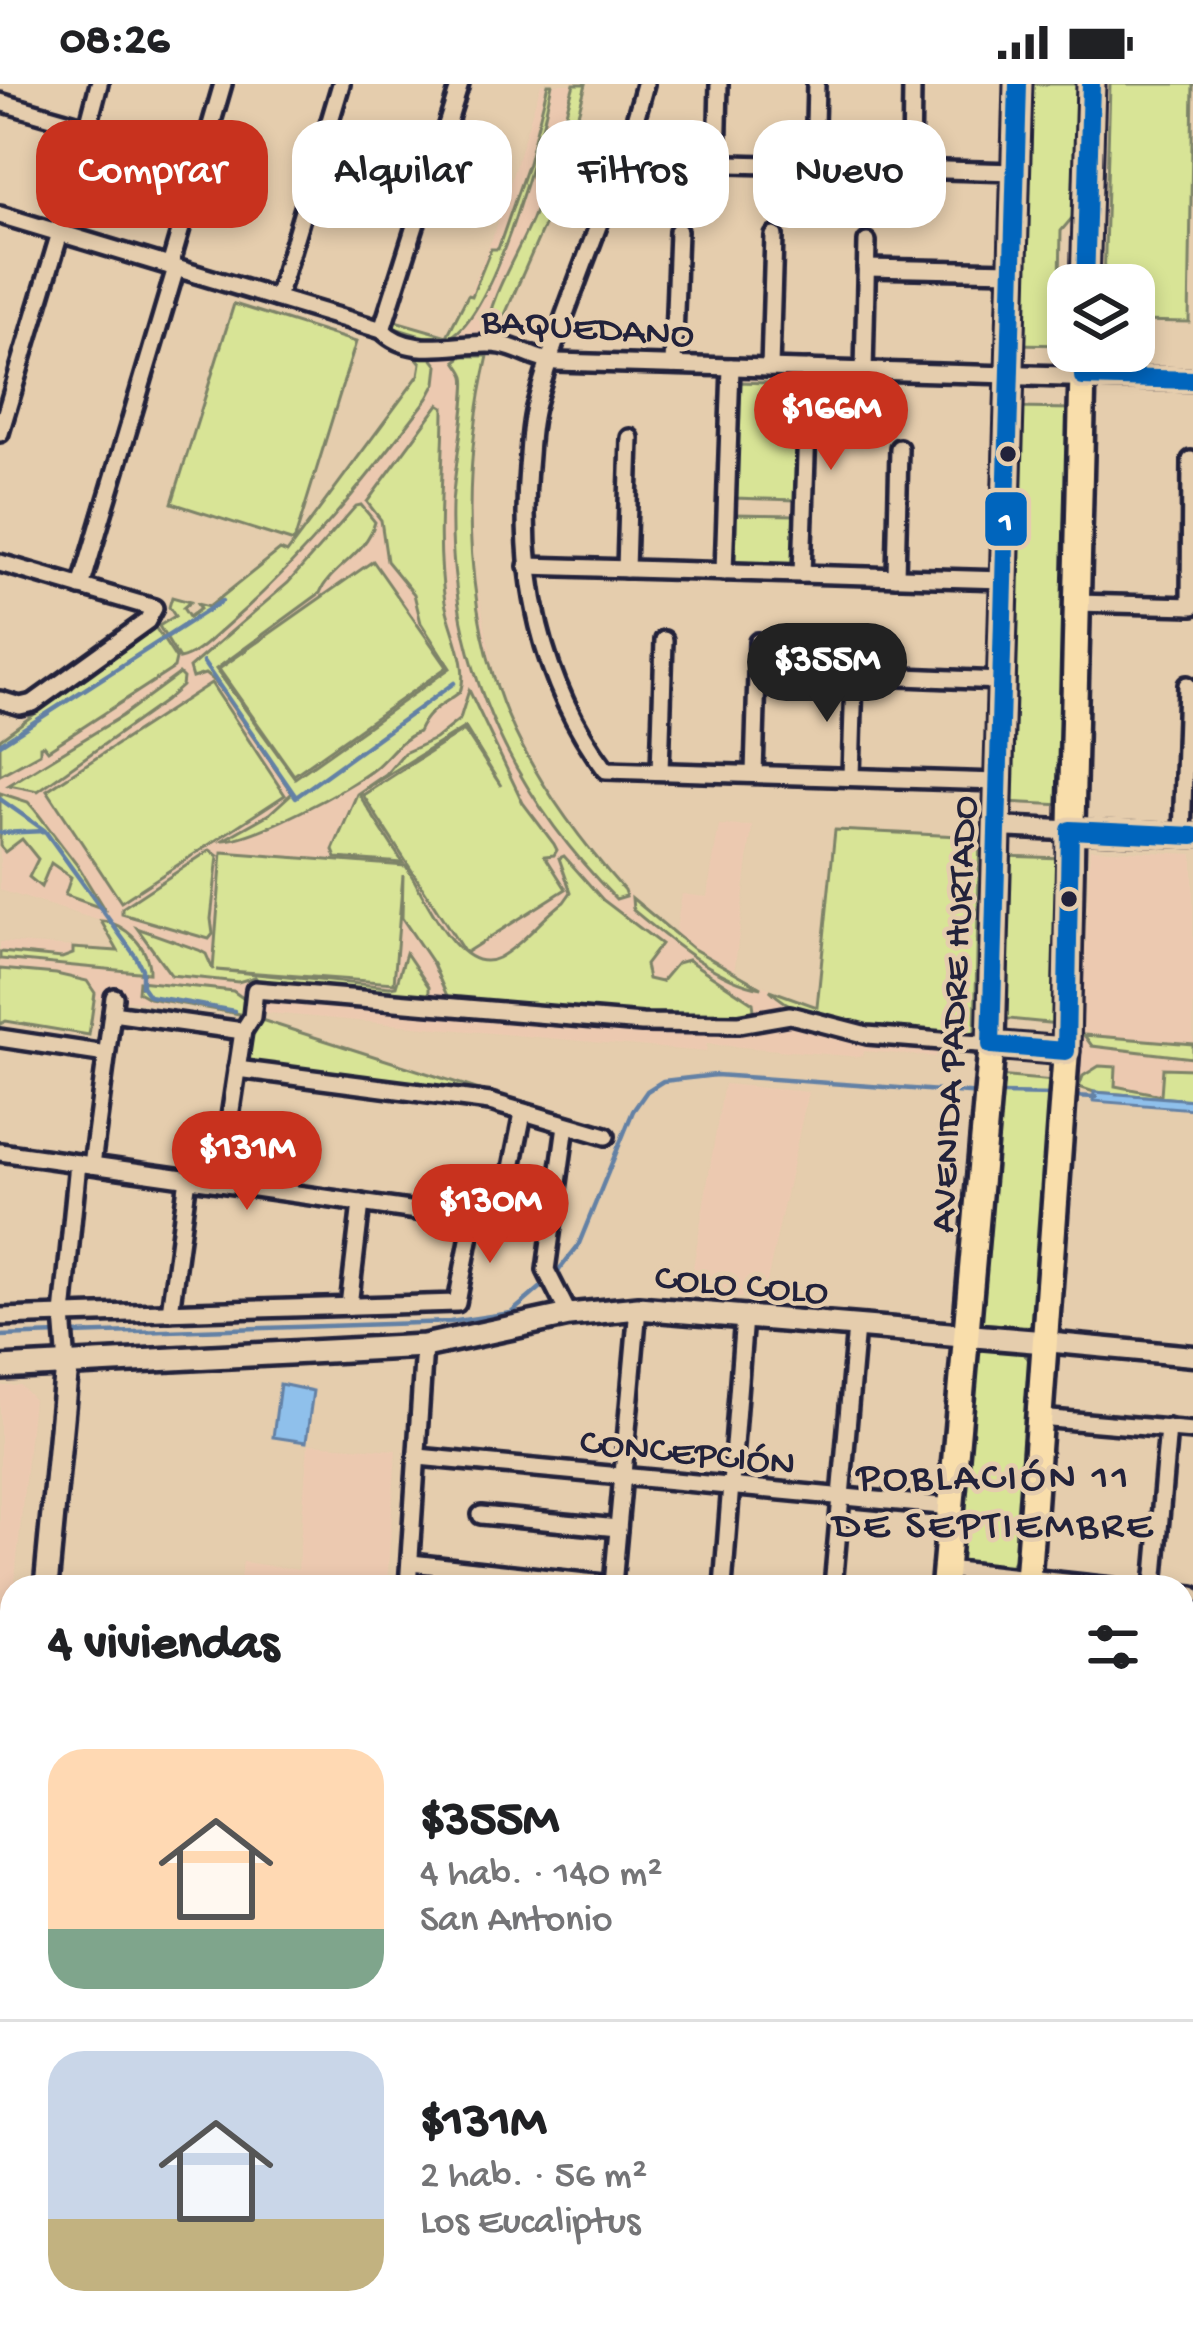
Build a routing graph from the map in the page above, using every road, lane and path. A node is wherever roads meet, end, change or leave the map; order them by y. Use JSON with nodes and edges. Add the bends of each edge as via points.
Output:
{"nodes":[{"id":1,"x":98,"y":84,"type":"edge"},
{"id":2,"x":341,"y":84,"type":"edge"},
{"id":3,"x":460,"y":84,"type":"edge"},
{"id":4,"x":645,"y":84,"type":"edge"},
{"id":5,"x":719,"y":84,"type":"edge"},
{"id":6,"x":816,"y":84,"type":"edge"},
{"id":7,"x":912,"y":84,"type":"edge"},
{"id":8,"x":1018,"y":84,"type":"edge"},
{"id":9,"x":1091,"y":84,"type":"edge"},
{"id":10,"x":219,"y":85,"type":"edge"},
{"id":11,"x":0,"y":102,"type":"edge"},
{"id":12,"x":63,"y":120,"type":"edge"},
{"id":13,"x":90,"y":120,"type":"edge"},
{"id":14,"x":634,"y":120,"type":"edge"},
{"id":15,"x":718,"y":120,"type":"edge"},
{"id":16,"x":815,"y":120,"type":"edge"},
{"id":17,"x":912,"y":120,"type":"edge"},
{"id":18,"x":946,"y":170,"type":"edge"},
{"id":19,"x":1016,"y":172,"type":"junction"},
{"id":20,"x":0,"y":215,"type":"edge"},
{"id":21,"x":61,"y":228,"type":"edge"},
{"id":22,"x":598,"y":228,"type":"edge"},
{"id":23,"x":678,"y":231,"type":"dead end"},
{"id":24,"x":60,"y":233,"type":"junction"},
{"id":25,"x":774,"y":236,"type":"dead end"},
{"id":26,"x":867,"y":242,"type":"dead end"},
{"id":27,"x":1086,"y":264,"type":"edge"},
{"id":28,"x":173,"y":267,"type":"junction"},
{"id":29,"x":866,"y":268,"type":"junction"},
{"id":30,"x":1013,"y":272,"type":"junction"},
{"id":31,"x":277,"y":298,"type":"junction"},
{"id":32,"x":382,"y":330,"type":"junction"},
{"id":33,"x":550,"y":362,"type":"junction"},
{"id":34,"x":673,"y":365,"type":"junction"},
{"id":35,"x":730,"y":367,"type":"junction"},
{"id":36,"x":770,"y":368,"type":"junction"},
{"id":37,"x":808,"y":369,"type":"junction"},
{"id":38,"x":1047,"y":369,"type":"edge"},
{"id":39,"x":864,"y":371,"type":"junction"},
{"id":40,"x":1083,"y":372,"type":"edge"},
{"id":41,"x":1138,"y":372,"type":"edge"},
{"id":42,"x":1010,"y":375,"type":"junction"},
{"id":43,"x":1193,"y":380,"type":"edge"},
{"id":44,"x":0,"y":433,"type":"edge"},
{"id":45,"x":630,"y":438,"type":"dead end"},
{"id":46,"x":899,"y":448,"type":"dead end"},
{"id":47,"x":1191,"y":460,"type":"edge"},
{"id":48,"x":0,"y":563,"type":"edge"},
{"id":49,"x":527,"y":566,"type":"junction"},
{"id":50,"x":626,"y":569,"type":"junction"},
{"id":51,"x":724,"y":572,"type":"junction"},
{"id":52,"x":802,"y":574,"type":"junction"},
{"id":53,"x":896,"y":577,"type":"junction"},
{"id":54,"x":1004,"y":580,"type":"junction"},
{"id":55,"x":81,"y":587,"type":"junction"},
{"id":56,"x":1076,"y":603,"type":"junction"},
{"id":57,"x":1191,"y":606,"type":"edge"},
{"id":58,"x":664,"y":640,"type":"dead end"},
{"id":59,"x":758,"y":642,"type":"dead end"},
{"id":60,"x":855,"y":643,"type":"dead end"},
{"id":61,"x":854,"y":675,"type":"junction"},
{"id":62,"x":1001,"y":681,"type":"junction"},
{"id":63,"x":1187,"y":685,"type":"dead end"},
{"id":64,"x":0,"y":700,"type":"edge"},
{"id":65,"x":660,"y":771,"type":"junction"},
{"id":66,"x":754,"y":773,"type":"junction"},
{"id":67,"x":851,"y":776,"type":"junction"},
{"id":68,"x":998,"y":782,"type":"junction"},
{"id":69,"x":997,"y":827,"type":"junction"},
{"id":70,"x":1070,"y":830,"type":"junction"},
{"id":71,"x":1188,"y":836,"type":"edge"},
{"id":72,"x":243,"y":1030,"type":"junction"},
{"id":73,"x":0,"y":1038,"type":"edge"},
{"id":74,"x":991,"y":1045,"type":"junction"},
{"id":75,"x":1066,"y":1051,"type":"junction"},
{"id":76,"x":106,"y":1054,"type":"junction"},
{"id":77,"x":237,"y":1069,"type":"junction"},
{"id":78,"x":523,"y":1113,"type":"junction"},
{"id":79,"x":566,"y":1125,"type":"junction"},
{"id":80,"x":606,"y":1136,"type":"dead end"},
{"id":81,"x":0,"y":1152,"type":"edge"},
{"id":82,"x":85,"y":1164,"type":"junction"},
{"id":83,"x":188,"y":1178,"type":"junction"},
{"id":84,"x":220,"y":1183,"type":"junction"},
{"id":85,"x":362,"y":1203,"type":"junction"},
{"id":86,"x":473,"y":1219,"type":"junction"},
{"id":87,"x":349,"y":1306,"type":"junction"},
{"id":88,"x":638,"y":1308,"type":"junction"},
{"id":89,"x":170,"y":1312,"type":"junction"},
{"id":90,"x":569,"y":1315,"type":"junction"},
{"id":91,"x":0,"y":1317,"type":"edge"},
{"id":92,"x":744,"y":1317,"type":"junction"},
{"id":93,"x":64,"y":1320,"type":"junction"},
{"id":94,"x":856,"y":1327,"type":"junction"},
{"id":95,"x":966,"y":1336,"type":"junction"},
{"id":96,"x":1045,"y":1342,"type":"junction"},
{"id":97,"x":424,"y":1346,"type":"junction"},
{"id":98,"x":1193,"y":1356,"type":"edge"},
{"id":99,"x":66,"y":1357,"type":"junction"},
{"id":100,"x":0,"y":1368,"type":"edge"},
{"id":101,"x":1039,"y":1418,"type":"junction"},
{"id":102,"x":1168,"y":1429,"type":"junction"},
{"id":103,"x":1193,"y":1431,"type":"edge"},
{"id":104,"x":418,"y":1456,"type":"junction"},
{"id":105,"x":623,"y":1476,"type":"junction"},
{"id":106,"x":731,"y":1487,"type":"junction"},
{"id":107,"x":842,"y":1498,"type":"junction"},
{"id":108,"x":952,"y":1507,"type":"junction"},
{"id":109,"x":481,"y":1515,"type":"dead end"},
{"id":110,"x":618,"y":1528,"type":"junction"},
{"id":111,"x":411,"y":1564,"type":"junction"},
{"id":112,"x":47,"y":1575,"type":"edge"},
{"id":113,"x":410,"y":1575,"type":"edge"},
{"id":114,"x":482,"y":1575,"type":"edge"},
{"id":115,"x":614,"y":1575,"type":"edge"},
{"id":116,"x":723,"y":1575,"type":"edge"},
{"id":117,"x":834,"y":1575,"type":"edge"},
{"id":118,"x":945,"y":1575,"type":"edge"},
{"id":119,"x":1028,"y":1575,"type":"edge"},
{"id":120,"x":1155,"y":1575,"type":"edge"}],
"edges":[{"from":1,"to":13,"type":"street"},
{"from":2,"to":31,"type":"street"},
{"from":3,"to":32,"type":"street"},
{"from":4,"to":14,"type":"street"},
{"from":5,"to":15,"type":"street"},
{"from":6,"to":16,"type":"street"},
{"from":7,"to":17,"type":"street"},
{"from":8,"to":19,"type":"main road","name":"AVENIDA PADRE HURTADO"},
{"from":9,"to":27,"type":"main road"},
{"from":10,"to":28,"type":"street"},
{"from":11,"to":12,"type":"street"},
{"from":18,"to":19,"type":"street"},
{"from":19,"to":30,"type":"main road","name":"AVENIDA PADRE HURTADO"},
{"from":20,"to":24,"type":"street","name":"BAQUEDANO"},
{"from":21,"to":24,"type":"street"},
{"from":22,"to":33,"type":"street"},
{"from":23,"to":34,"type":"street"},
{"from":24,"to":28,"type":"street","name":"BAQUEDANO"},
{"from":24,"to":44,"type":"street"},
{"from":25,"to":36,"type":"street"},
{"from":26,"to":29,"type":"street"},
{"from":28,"to":31,"type":"street","name":"BAQUEDANO"},
{"from":28,"to":55,"type":"street"},
{"from":29,"to":30,"type":"street"},
{"from":29,"to":39,"type":"street"},
{"from":30,"to":42,"type":"main road","name":"AVENIDA PADRE HURTADO"},
{"from":31,"to":32,"type":"street","name":"BAQUEDANO"},
{"from":32,"to":33,"type":"street","name":"BAQUEDANO","via":[[425,347],[500,344]]},
{"from":33,"to":34,"type":"street","name":"BAQUEDANO"},
{"from":33,"to":49,"type":"street","via":[[532,421]]},
{"from":34,"to":35,"type":"street","name":"BAQUEDANO"},
{"from":35,"to":36,"type":"street","name":"BAQUEDANO"},
{"from":35,"to":51,"type":"street"},
{"from":36,"to":37,"type":"street","name":"BAQUEDANO"},
{"from":37,"to":39,"type":"street","name":"BAQUEDANO"},
{"from":37,"to":52,"type":"street"},
{"from":38,"to":42,"type":"street","name":"BAQUEDANO"},
{"from":39,"to":42,"type":"street","name":"BAQUEDANO"},
{"from":40,"to":56,"type":"main road"},
{"from":41,"to":43,"type":"street","name":"BAQUEDANO"},
{"from":42,"to":54,"type":"main road","name":"AVENIDA PADRE HURTADO"},
{"from":45,"to":50,"type":"street"},
{"from":46,"to":53,"type":"street"},
{"from":47,"to":57,"type":"street"},
{"from":48,"to":55,"type":"street"},
{"from":49,"to":50,"type":"street"},
{"from":49,"to":65,"type":"street","via":[[553,674],[590,748],[606,770]]},
{"from":50,"to":51,"type":"street"},
{"from":51,"to":52,"type":"street"},
{"from":52,"to":53,"type":"street"},
{"from":53,"to":54,"type":"street"},
{"from":54,"to":62,"type":"main road","name":"AVENIDA PADRE HURTADO"},
{"from":55,"to":64,"type":"street","via":[[154,608],[33,703]]},
{"from":56,"to":57,"type":"street"},
{"from":56,"to":70,"type":"main road"},
{"from":58,"to":65,"type":"street"},
{"from":59,"to":66,"type":"street"},
{"from":60,"to":61,"type":"street"},
{"from":61,"to":62,"type":"street"},
{"from":61,"to":67,"type":"street"},
{"from":62,"to":68,"type":"main road","name":"AVENIDA PADRE HURTADO"},
{"from":63,"to":71,"type":"street"},
{"from":65,"to":66,"type":"street"},
{"from":66,"to":67,"type":"street"},
{"from":67,"to":68,"type":"street"},
{"from":68,"to":69,"type":"main road","name":"AVENIDA PADRE HURTADO"},
{"from":69,"to":70,"type":"street"},
{"from":69,"to":74,"type":"main road","name":"AVENIDA PADRE HURTADO"},
{"from":70,"to":71,"type":"street"},
{"from":70,"to":75,"type":"main road"},
{"from":72,"to":74,"type":"street","via":[[255,990],[642,1023],[739,1024],[790,1015],[868,1035]]},
{"from":72,"to":76,"type":"street","via":[[113,1005]]},
{"from":72,"to":77,"type":"street"},
{"from":73,"to":76,"type":"street"},
{"from":74,"to":75,"type":"main road"},
{"from":74,"to":95,"type":"main road","name":"AVENIDA PADRE HURTADO"},
{"from":75,"to":96,"type":"main road"},
{"from":76,"to":82,"type":"street"},
{"from":77,"to":78,"type":"street"},
{"from":77,"to":84,"type":"street"},
{"from":78,"to":79,"type":"street"},
{"from":78,"to":86,"type":"street","via":[[501,1223]]},
{"from":79,"to":80,"type":"street"},
{"from":79,"to":90,"type":"street","via":[[549,1281]]},
{"from":81,"to":82,"type":"street"},
{"from":82,"to":83,"type":"street"},
{"from":82,"to":93,"type":"street"},
{"from":83,"to":84,"type":"street"},
{"from":83,"to":89,"type":"street"},
{"from":84,"to":85,"type":"street"},
{"from":85,"to":86,"type":"street"},
{"from":85,"to":87,"type":"street"},
{"from":86,"to":87,"type":"street","via":[[457,1303]]},
{"from":87,"to":89,"type":"street"},
{"from":88,"to":90,"type":"main road","name":"COLO COLO"},
{"from":88,"to":92,"type":"main road","name":"COLO COLO"},
{"from":88,"to":105,"type":"street"},
{"from":89,"to":93,"type":"street"},
{"from":90,"to":97,"type":"main road","name":"COLO COLO"},
{"from":91,"to":93,"type":"street"},
{"from":92,"to":94,"type":"main road","name":"COLO COLO"},
{"from":92,"to":106,"type":"street"},
{"from":93,"to":99,"type":"street"},
{"from":94,"to":95,"type":"main road","name":"COLO COLO"},
{"from":94,"to":107,"type":"street"},
{"from":95,"to":96,"type":"main road","name":"COLO COLO"},
{"from":95,"to":108,"type":"main road","name":"AVENIDA PADRE HURTADO"},
{"from":96,"to":98,"type":"street","name":"COLO COLO"},
{"from":96,"to":101,"type":"main road"},
{"from":97,"to":99,"type":"main road","name":"COLO COLO"},
{"from":97,"to":104,"type":"street"},
{"from":99,"to":100,"type":"main road","name":"COLO COLO"},
{"from":99,"to":112,"type":"main road"},
{"from":101,"to":102,"type":"street"},
{"from":101,"to":119,"type":"main road"},
{"from":102,"to":103,"type":"street"},
{"from":102,"to":120,"type":"street"},
{"from":104,"to":105,"type":"street","name":"CONCEPCIÓN"},
{"from":104,"to":111,"type":"street"},
{"from":105,"to":106,"type":"street","name":"CONCEPCIÓN"},
{"from":105,"to":110,"type":"street"},
{"from":106,"to":107,"type":"street","name":"CONCEPCIÓN"},
{"from":106,"to":116,"type":"street"},
{"from":107,"to":108,"type":"street","name":"CONCEPCIÓN"},
{"from":107,"to":117,"type":"street"},
{"from":108,"to":118,"type":"main road","name":"AVENIDA PADRE HURTADO"},
{"from":109,"to":110,"type":"street"},
{"from":110,"to":115,"type":"street"},
{"from":111,"to":113,"type":"street"},
{"from":111,"to":114,"type":"street"}]}
